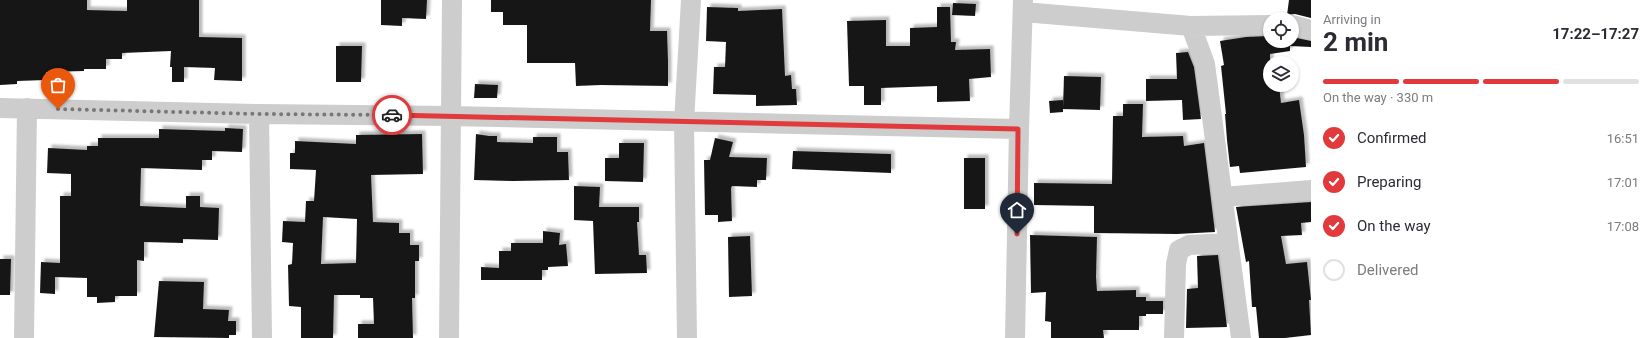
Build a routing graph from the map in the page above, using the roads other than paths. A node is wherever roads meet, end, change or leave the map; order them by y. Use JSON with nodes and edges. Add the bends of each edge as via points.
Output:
{"nodes":[{"id":1,"x":452,"y":0,"type":"edge"},
{"id":2,"x":691,"y":0,"type":"edge"},
{"id":3,"x":1023,"y":6,"type":"edge"},
{"id":4,"x":1263,"y":25,"type":"edge"},
{"id":5,"x":1191,"y":26,"type":"junction"},
{"id":6,"x":1299,"y":27,"type":"edge"},
{"id":7,"x":1311,"y":30,"type":"edge"},
{"id":8,"x":0,"y":108,"type":"edge"},
{"id":9,"x":28,"y":108,"type":"junction"},
{"id":10,"x":258,"y":114,"type":"junction"},
{"id":11,"x":450,"y":116,"type":"junction"},
{"id":12,"x":684,"y":122,"type":"junction"},
{"id":13,"x":1018,"y":129,"type":"junction"},
{"id":14,"x":1311,"y":190,"type":"edge"},
{"id":15,"x":1222,"y":197,"type":"junction"},
{"id":16,"x":1228,"y":243,"type":"junction"},
{"id":17,"x":24,"y":338,"type":"edge"},
{"id":18,"x":262,"y":338,"type":"edge"},
{"id":19,"x":448,"y":338,"type":"edge"},
{"id":20,"x":687,"y":338,"type":"edge"},
{"id":21,"x":1015,"y":338,"type":"edge"},
{"id":22,"x":1174,"y":338,"type":"edge"},
{"id":23,"x":1241,"y":338,"type":"edge"}],
"edges":[{"from":1,"to":11,"type":"street"},
{"from":2,"to":12,"type":"street"},
{"from":3,"to":5,"type":"street"},
{"from":3,"to":13,"type":"street"},
{"from":4,"to":5,"type":"street"},
{"from":5,"to":15,"type":"street","via":[[1205,64]]},
{"from":6,"to":7,"type":"street"},
{"from":8,"to":9,"type":"street"},
{"from":9,"to":10,"type":"street"},
{"from":9,"to":17,"type":"street"},
{"from":10,"to":11,"type":"street"},
{"from":10,"to":18,"type":"street"},
{"from":11,"to":12,"type":"street"},
{"from":11,"to":19,"type":"street"},
{"from":12,"to":13,"type":"street"},
{"from":12,"to":20,"type":"street"},
{"from":13,"to":21,"type":"street"},
{"from":14,"to":15,"type":"street"},
{"from":15,"to":16,"type":"street"},
{"from":16,"to":22,"type":"street","via":[[1189,245],[1179,250],[1176,264]]},
{"from":16,"to":23,"type":"street"}]}
